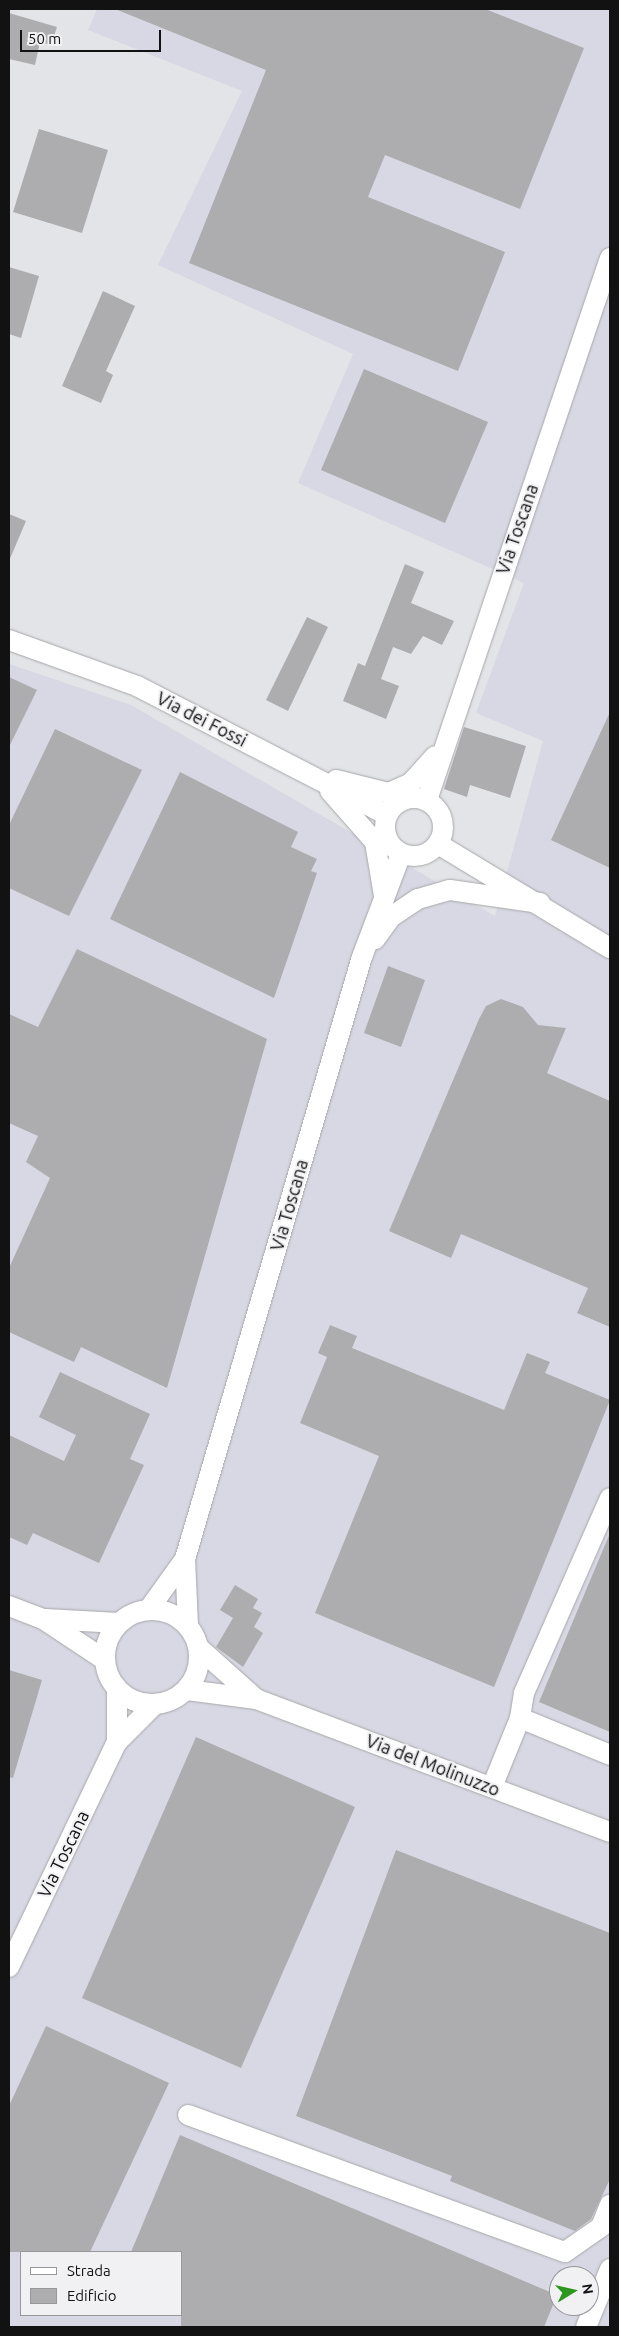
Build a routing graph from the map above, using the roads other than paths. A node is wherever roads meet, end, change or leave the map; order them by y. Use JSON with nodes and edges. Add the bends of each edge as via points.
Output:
{"nodes":[{"id":1,"x":610,"y":258,"type":"edge"},
{"id":2,"x":9,"y":640,"type":"edge"},
{"id":3,"x":442,"y":745,"type":"junction"},
{"id":4,"x":314,"y":775,"type":"junction"},
{"id":5,"x":426,"y":800,"type":"junction"},
{"id":6,"x":387,"y":815,"type":"junction"},
{"id":7,"x":438,"y":844,"type":"junction"},
{"id":8,"x":401,"y":854,"type":"junction"},
{"id":9,"x":384,"y":896,"type":"junction"},
{"id":10,"x":540,"y":903,"type":"junction"},
{"id":11,"x":610,"y":948,"type":"edge"},
{"id":12,"x":362,"y":957,"type":"junction"},
{"id":13,"x":610,"y":1498,"type":"edge"},
{"id":14,"x":185,"y":1559,"type":"junction"},
{"id":15,"x":9,"y":1606,"type":"edge"},
{"id":16,"x":149,"y":1609,"type":"junction"},
{"id":17,"x":43,"y":1619,"type":"junction"},
{"id":18,"x":118,"y":1623,"type":"junction"},
{"id":19,"x":188,"y":1625,"type":"junction"},
{"id":20,"x":199,"y":1648,"type":"junction"},
{"id":21,"x":105,"y":1660,"type":"junction"},
{"id":22,"x":117,"y":1689,"type":"junction"},
{"id":23,"x":187,"y":1690,"type":"junction"},
{"id":24,"x":256,"y":1699,"type":"junction"},
{"id":25,"x":154,"y":1705,"type":"junction"},
{"id":26,"x":520,"y":1718,"type":"junction"},
{"id":27,"x":116,"y":1742,"type":"junction"},
{"id":28,"x":610,"y":1755,"type":"edge"},
{"id":29,"x":492,"y":1787,"type":"junction"},
{"id":30,"x":610,"y":1832,"type":"edge"},
{"id":31,"x":9,"y":1967,"type":"edge"},
{"id":32,"x":188,"y":2115,"type":"dead end"},
{"id":33,"x":610,"y":2205,"type":"edge"},
{"id":34,"x":610,"y":2269,"type":"edge"},
{"id":35,"x":586,"y":2327,"type":"edge"}],
"edges":[{"from":1,"to":3,"type":"street","name":"Via Toscana"},
{"from":2,"to":4,"type":"street","name":"Via dei Fossi","via":[[137,686]]},
{"from":3,"to":4,"type":"street","via":[[411,783],[389,793]]},
{"from":3,"to":5,"type":"street","name":"Via Toscana"},
{"from":4,"to":6,"type":"street","name":"Via dei Fossi"},
{"from":4,"to":9,"type":"street","via":[[375,842]]},
{"from":5,"to":6,"type":"street","via":[[400,801]]},
{"from":5,"to":7,"type":"street","via":[[443,820]]},
{"from":6,"to":8,"type":"street","via":[[388,841]]},
{"from":7,"to":8,"type":"street","via":[[426,854]]},
{"from":7,"to":10,"type":"street"},
{"from":8,"to":9,"type":"street","name":"Via Toscana"},
{"from":9,"to":12,"type":"street","name":"Via Toscana"},
{"from":10,"to":11,"type":"street"},
{"from":10,"to":12,"type":"street","via":[[450,890],[418,899],[391,917]]},
{"from":12,"to":14,"type":"street","name":"Via Toscana"},
{"from":13,"to":26,"type":"street","via":[[524,1693]]},
{"from":14,"to":16,"type":"street","name":"Via Toscana"},
{"from":14,"to":19,"type":"street","name":"Via Toscana"},
{"from":15,"to":17,"type":"street"},
{"from":16,"to":18,"type":"street"},
{"from":16,"to":19,"type":"street","via":[[163,1610]]},
{"from":17,"to":18,"type":"street"},
{"from":17,"to":21,"type":"street"},
{"from":18,"to":21,"type":"street","via":[[111,1634]]},
{"from":19,"to":20,"type":"street"},
{"from":20,"to":23,"type":"street","via":[[200,1663]]},
{"from":20,"to":24,"type":"street","name":"Via del Molinuzzo"},
{"from":21,"to":22,"type":"street"},
{"from":22,"to":25,"type":"street","via":[[140,1703]]},
{"from":22,"to":27,"type":"street","name":"Via Toscana"},
{"from":23,"to":24,"type":"street","name":"Via del Molinuzzo"},
{"from":23,"to":25,"type":"street"},
{"from":24,"to":29,"type":"street","name":"Via del Molinuzzo"},
{"from":25,"to":27,"type":"street","name":"Via Toscana"},
{"from":26,"to":28,"type":"street"},
{"from":26,"to":29,"type":"street"},
{"from":27,"to":31,"type":"street","name":"Via Toscana"},
{"from":29,"to":30,"type":"street","name":"Via del Molinuzzo"},
{"from":32,"to":33,"type":"street","via":[[565,2252],[600,2227]]},
{"from":34,"to":35,"type":"street"}]}
